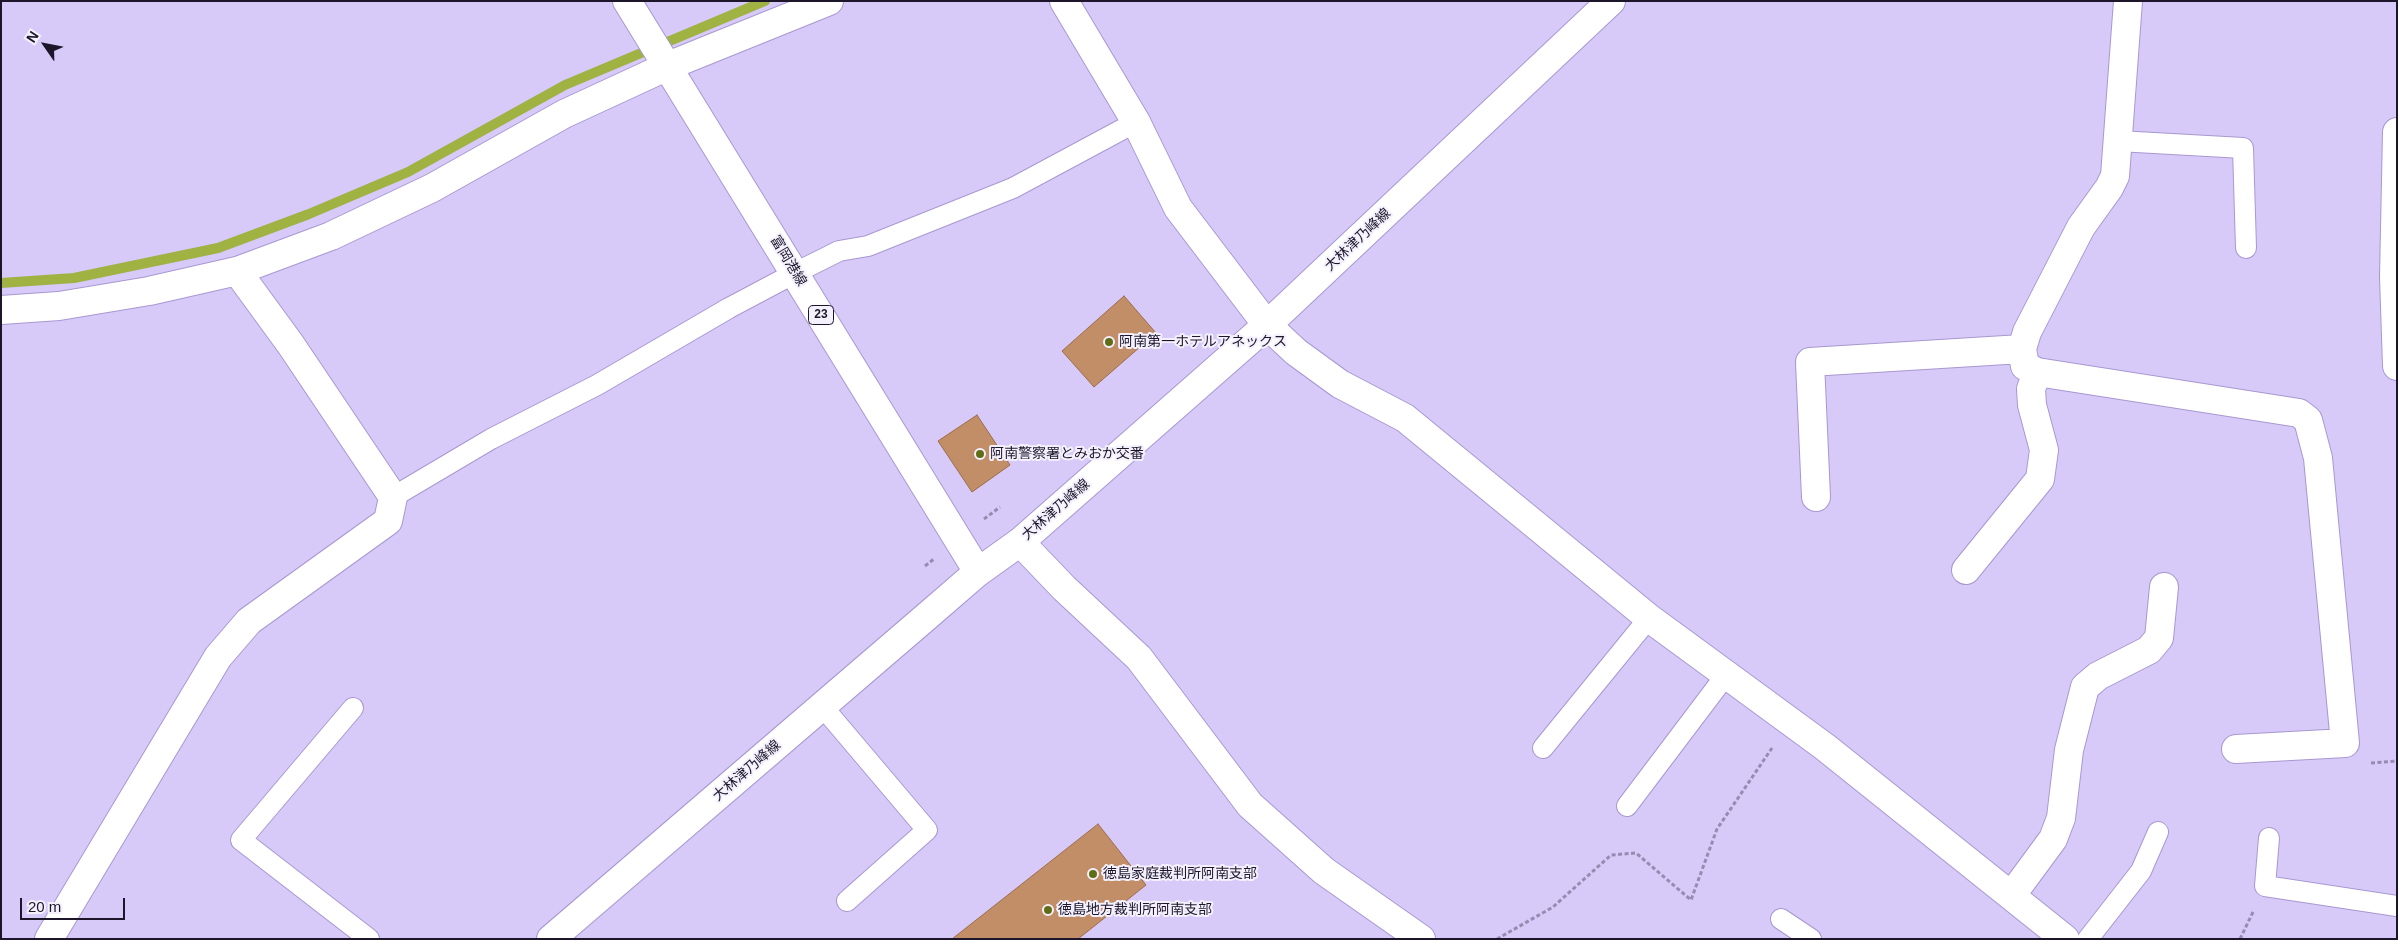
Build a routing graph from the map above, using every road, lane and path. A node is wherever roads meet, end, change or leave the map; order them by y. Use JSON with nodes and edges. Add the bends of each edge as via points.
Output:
{"nodes":[{"id":1,"x":829,"y":1,"type":"edge"},
{"id":2,"x":1064,"y":1,"type":"edge"},
{"id":3,"x":1611,"y":1,"type":"edge"},
{"id":4,"x":2128,"y":1,"type":"edge"},
{"id":5,"x":633,"y":11,"type":"edge"},
{"id":6,"x":666,"y":62,"type":"junction"},
{"id":7,"x":1136,"y":122,"type":"junction"},
{"id":8,"x":2397,"y":132,"type":"edge"},
{"id":9,"x":2118,"y":141,"type":"junction"},
{"id":10,"x":2246,"y":248,"type":"dead end"},
{"id":11,"x":237,"y":272,"type":"junction"},
{"id":12,"x":795,"y":273,"type":"junction"},
{"id":13,"x":1,"y":310,"type":"edge"},
{"id":14,"x":1267,"y":325,"type":"junction"},
{"id":15,"x":2022,"y":349,"type":"junction"},
{"id":16,"x":2397,"y":366,"type":"edge"},
{"id":17,"x":2037,"y":372,"type":"junction"},
{"id":18,"x":393,"y":497,"type":"junction"},
{"id":19,"x":1816,"y":497,"type":"dead end"},
{"id":20,"x":1020,"y":542,"type":"junction"},
{"id":21,"x":1966,"y":570,"type":"dead end"},
{"id":22,"x":978,"y":572,"type":"junction"},
{"id":23,"x":2164,"y":587,"type":"dead end"},
{"id":24,"x":1649,"y":618,"type":"junction"},
{"id":25,"x":1726,"y":675,"type":"junction"},
{"id":26,"x":822,"y":706,"type":"junction"},
{"id":27,"x":353,"y":708,"type":"dead end"},
{"id":28,"x":1790,"y":721,"type":"junction"},
{"id":29,"x":1543,"y":748,"type":"dead end"},
{"id":30,"x":2236,"y":749,"type":"dead end"},
{"id":31,"x":1627,"y":806,"type":"dead end"},
{"id":32,"x":2158,"y":832,"type":"dead end"},
{"id":33,"x":2270,"y":838,"type":"dead end"},
{"id":34,"x":2011,"y":896,"type":"junction"},
{"id":35,"x":846,"y":900,"type":"dead end"},
{"id":36,"x":2397,"y":906,"type":"edge"},
{"id":37,"x":1781,"y":918,"type":"dead end"},
{"id":38,"x":49,"y":939,"type":"edge"},
{"id":39,"x":369,"y":939,"type":"edge"},
{"id":40,"x":551,"y":939,"type":"edge"},
{"id":41,"x":1421,"y":939,"type":"edge"},
{"id":42,"x":1497,"y":939,"type":"edge"},
{"id":43,"x":1811,"y":939,"type":"edge"},
{"id":44,"x":2064,"y":939,"type":"edge"},
{"id":45,"x":2088,"y":939,"type":"edge"}],
"edges":[{"from":1,"to":6,"type":"street"},
{"from":2,"to":7,"type":"street"},
{"from":3,"to":14,"type":"street","name":"大林津乃峰線"},
{"from":4,"to":9,"type":"street"},
{"from":5,"to":6,"type":"street","name":"富岡港線","number":"23"},
{"from":6,"to":11,"type":"street","via":[[564,114],[432,188],[340,232]]},
{"from":6,"to":12,"type":"street","name":"富岡港線","number":"23"},
{"from":7,"to":12,"type":"lane","via":[[1013,188],[868,246],[839,251]]},
{"from":7,"to":14,"type":"street","via":[[1178,208]]},
{"from":8,"to":16,"type":"street","via":[[2394,277]]},
{"from":9,"to":10,"type":"lane","via":[[2243,148]]},
{"from":9,"to":15,"type":"street","via":[[2114,176],[2109,188],[2081,226],[2027,332]]},
{"from":11,"to":13,"type":"street","via":[[59,306]]},
{"from":11,"to":18,"type":"street","via":[[292,345]]},
{"from":12,"to":18,"type":"lane","via":[[596,385],[491,439]]},
{"from":12,"to":22,"type":"street","name":"富岡港線","number":"23"},
{"from":14,"to":20,"type":"street","name":"大林津乃峰線"},
{"from":14,"to":24,"type":"street","via":[[1296,352],[1340,384],[1405,418]]},
{"from":15,"to":17,"type":"street","via":[[2025,366]]},
{"from":15,"to":19,"type":"street","via":[[1810,362]]},
{"from":17,"to":21,"type":"street","via":[[2031,388],[2032,405],[2044,450],[2040,479]]},
{"from":17,"to":30,"type":"street","via":[[2299,413],[2308,420],[2318,458],[2345,743]]},
{"from":18,"to":38,"type":"street","via":[[388,521],[249,621],[218,657]]},
{"from":20,"to":22,"type":"street","name":"大林津乃峰線"},
{"from":20,"to":41,"type":"street","via":[[1139,658],[1250,804],[1324,870]]},
{"from":22,"to":26,"type":"street","name":"大林津乃峰線"},
{"from":23,"to":34,"type":"street","via":[[2159,638],[2149,650],[2098,676],[2086,687],[2069,750],[2061,818],[2053,839]]},
{"from":24,"to":25,"type":"street"},
{"from":24,"to":29,"type":"lane"},
{"from":25,"to":28,"type":"street"},
{"from":25,"to":31,"type":"lane"},
{"from":26,"to":35,"type":"lane","via":[[927,830]]},
{"from":26,"to":40,"type":"street","name":"大林津乃峰線"},
{"from":27,"to":39,"type":"lane","via":[[241,840]]},
{"from":28,"to":34,"type":"street"},
{"from":28,"to":42,"type":"path","via":[[1717,829],[1691,900],[1636,853],[1611,855],[1553,907]]},
{"from":32,"to":45,"type":"lane","via":[[2141,871]]},
{"from":33,"to":36,"type":"lane","via":[[2264,886]]},
{"from":34,"to":44,"type":"street"},
{"from":37,"to":43,"type":"lane"}]}
